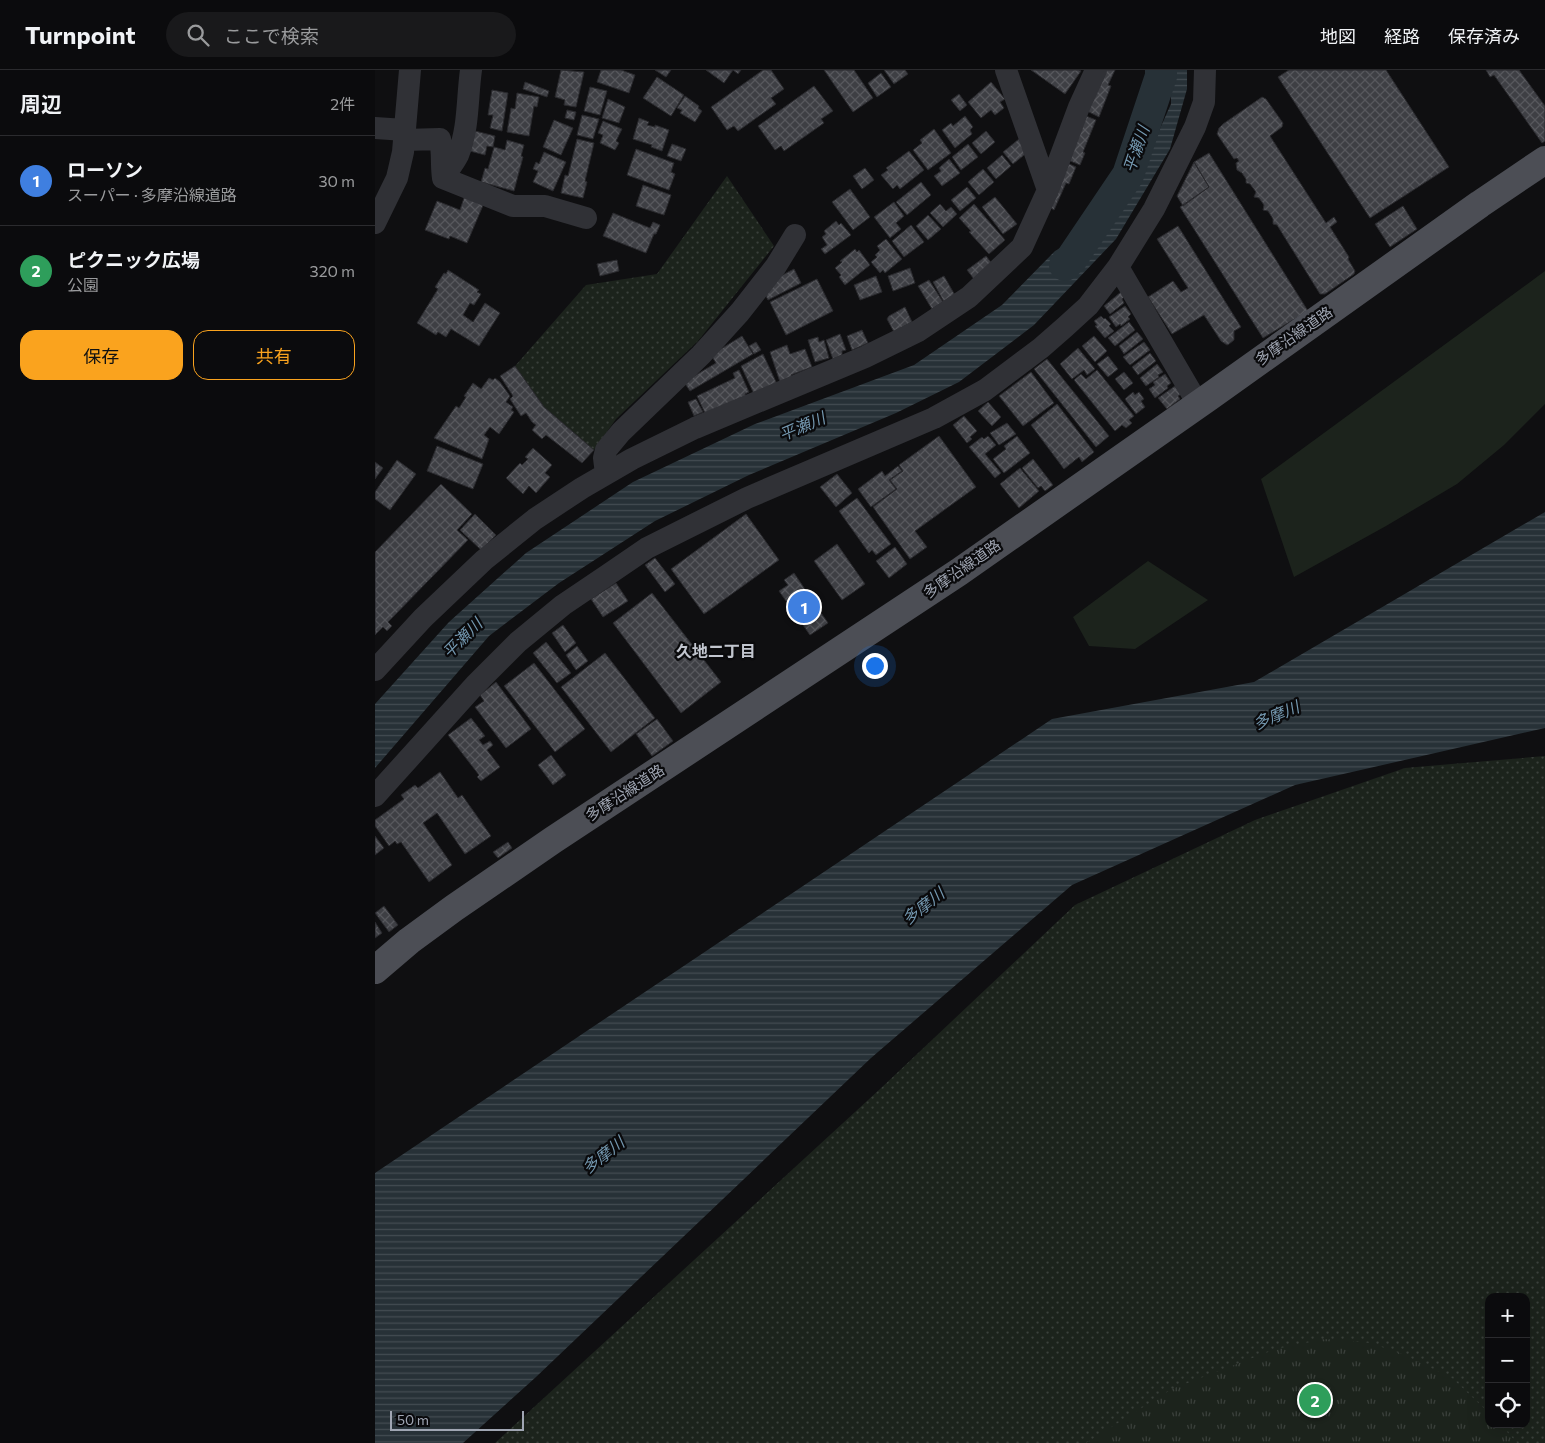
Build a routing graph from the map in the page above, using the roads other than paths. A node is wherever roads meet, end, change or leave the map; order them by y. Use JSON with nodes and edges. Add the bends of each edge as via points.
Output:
{"nodes":[{"id":1,"x":410,"y":70,"type":"edge"},
{"id":2,"x":471,"y":70,"type":"edge"},
{"id":3,"x":1006,"y":70,"type":"edge"},
{"id":4,"x":1095,"y":70,"type":"edge"},
{"id":5,"x":1205,"y":70,"type":"edge"},
{"id":6,"x":375,"y":128,"type":"edge"},
{"id":7,"x":404,"y":135,"type":"junction"},
{"id":8,"x":1545,"y":160,"type":"edge"},
{"id":9,"x":443,"y":178,"type":"junction"},
{"id":10,"x":1048,"y":190,"type":"junction"},
{"id":11,"x":586,"y":218,"type":"dead end"},
{"id":12,"x":375,"y":223,"type":"edge"},
{"id":13,"x":795,"y":234,"type":"dead end"},
{"id":14,"x":1118,"y":267,"type":"junction"},
{"id":15,"x":1198,"y":404,"type":"junction"},
{"id":16,"x":607,"y":474,"type":"junction"},
{"id":17,"x":375,"y":670,"type":"edge"},
{"id":18,"x":375,"y":796,"type":"edge"},
{"id":19,"x":375,"y":970,"type":"edge"}],
"edges":[{"from":1,"to":7,"type":"street"},
{"from":2,"to":9,"type":"street","via":[[464,133],[457,156]]},
{"from":3,"to":10,"type":"street"},
{"from":4,"to":10,"type":"street"},
{"from":5,"to":14,"type":"street","via":[[1204,102],[1195,127],[1154,209]]},
{"from":6,"to":7,"type":"street"},
{"from":7,"to":9,"type":"street","via":[[440,139]]},
{"from":7,"to":12,"type":"street","via":[[397,178]]},
{"from":8,"to":15,"type":"main road","name":"多摩沿線道路"},
{"from":9,"to":11,"type":"street","via":[[513,206],[545,206]]},
{"from":10,"to":16,"type":"street","via":[[1022,247],[969,297],[918,331],[865,357],[695,428]]},
{"from":13,"to":16,"type":"street","via":[[776,266],[740,312],[606,450]]},
{"from":14,"to":15,"type":"street"},
{"from":14,"to":18,"type":"street","via":[[1088,306],[1041,348],[985,390],[934,418],[747,498],[647,548],[570,601],[518,642]]},
{"from":15,"to":19,"type":"main road","name":"多摩沿線道路","via":[[959,572],[469,898]]},
{"from":16,"to":17,"type":"street","via":[[535,519],[484,560],[423,618]]}]}
